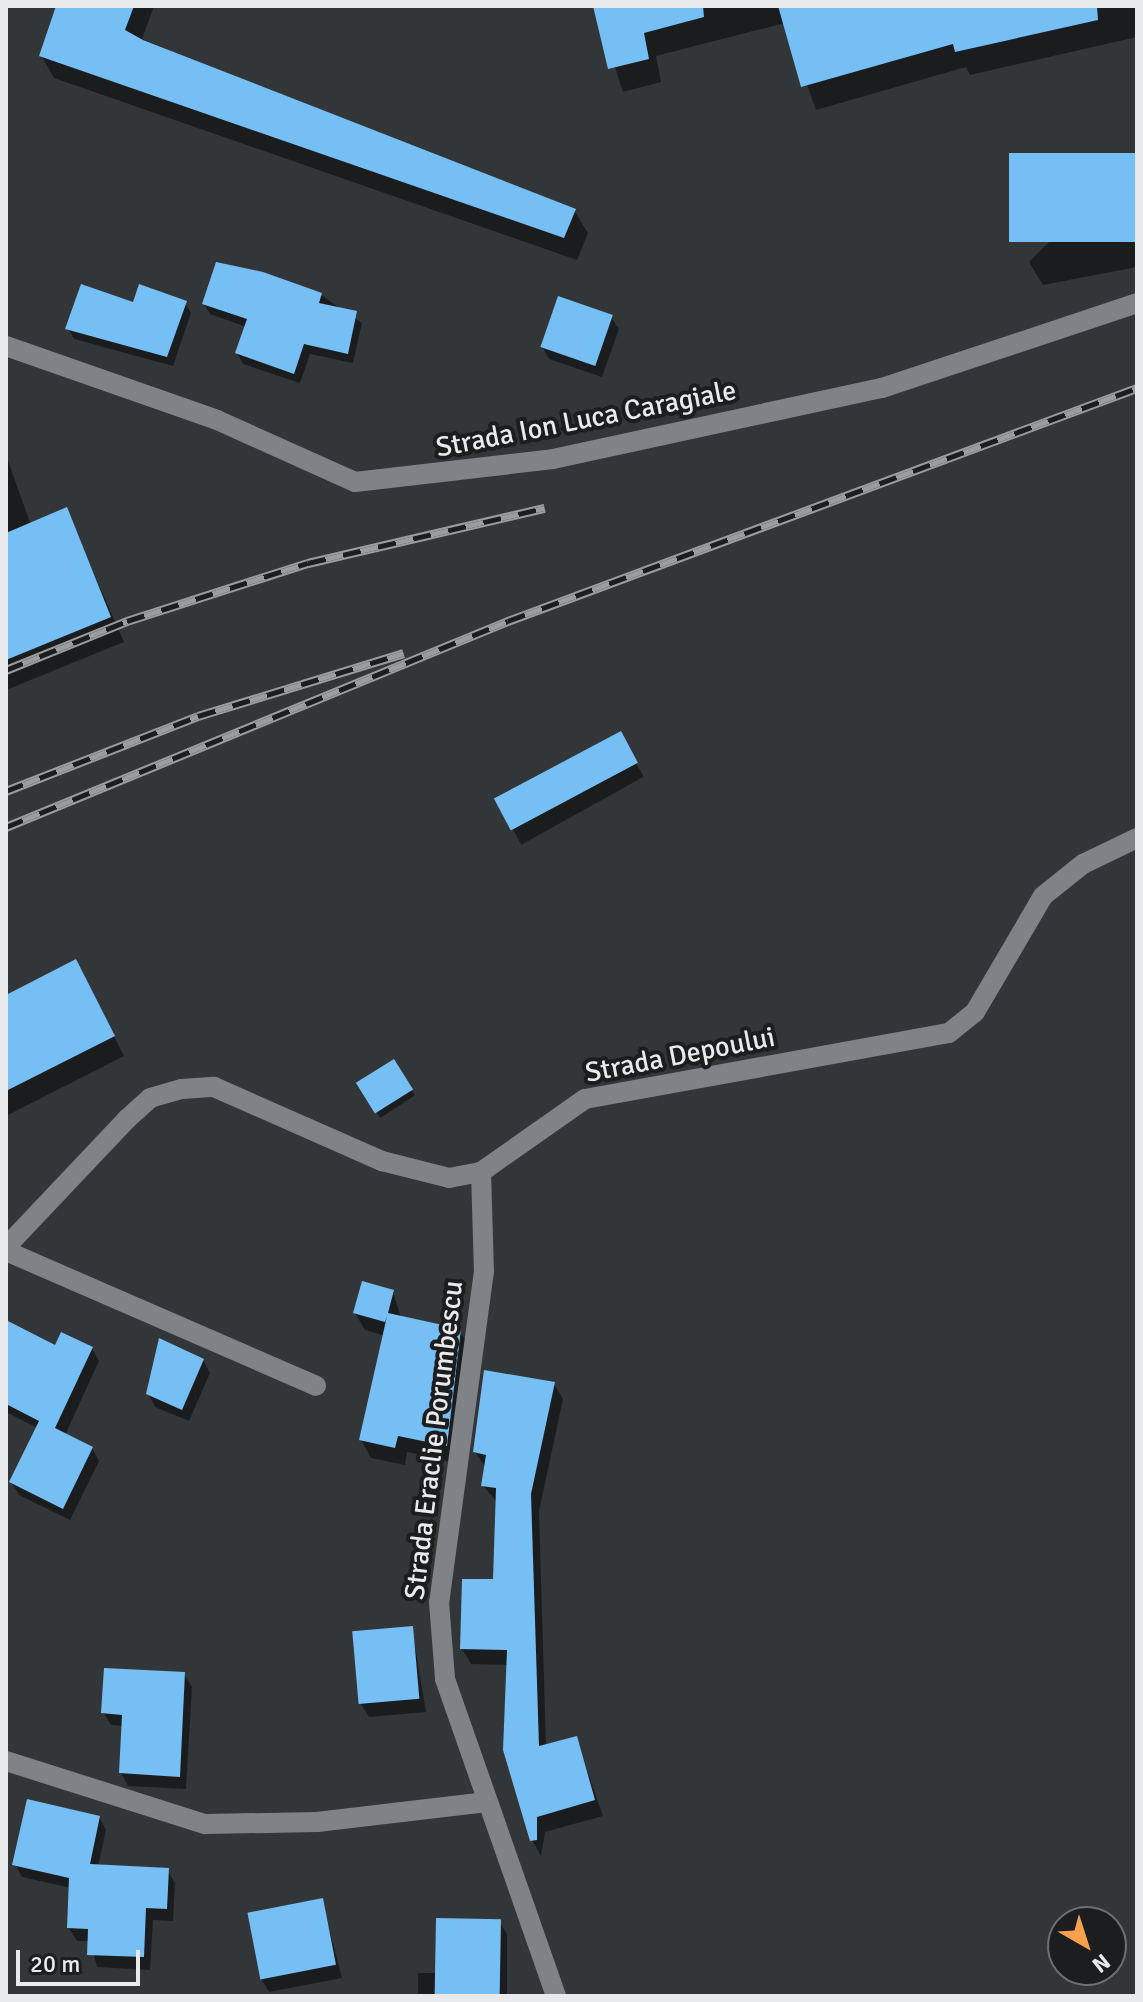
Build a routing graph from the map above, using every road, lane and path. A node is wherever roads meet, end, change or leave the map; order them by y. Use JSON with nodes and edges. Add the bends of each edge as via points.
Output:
{"nodes":[{"id":1,"x":1137,"y":303,"type":"edge"},
{"id":2,"x":6,"y":346,"type":"edge"},
{"id":3,"x":1137,"y":838,"type":"edge"},
{"id":4,"x":481,"y":1172,"type":"junction"},
{"id":5,"x":6,"y":1249,"type":"edge"},
{"id":6,"x":316,"y":1386,"type":"dead end"},
{"id":7,"x":6,"y":1761,"type":"edge"},
{"id":8,"x":487,"y":1802,"type":"junction"},
{"id":9,"x":556,"y":1996,"type":"edge"}],
"edges":[{"from":1,"to":2,"type":"street","name":"Strada Ion Luca Caragiale","via":[[882,388],[553,459],[355,482],[217,420]]},
{"from":3,"to":4,"type":"street","name":"Strada Depoului","via":[[1083,864],[1043,896],[975,1012],[949,1033],[585,1099]]},
{"from":4,"to":5,"type":"street","name":"Strada Depoului","via":[[449,1178],[382,1161],[214,1087],[182,1089],[150,1098]]},
{"from":4,"to":8,"type":"street","name":"Strada Eraclie Porumbescu","via":[[484,1271],[439,1602],[448,1694]]},
{"from":5,"to":6,"type":"street"},
{"from":7,"to":8,"type":"street","via":[[205,1824],[317,1822]]},
{"from":8,"to":9,"type":"street","name":"Strada Eraclie Porumbescu"}]}
